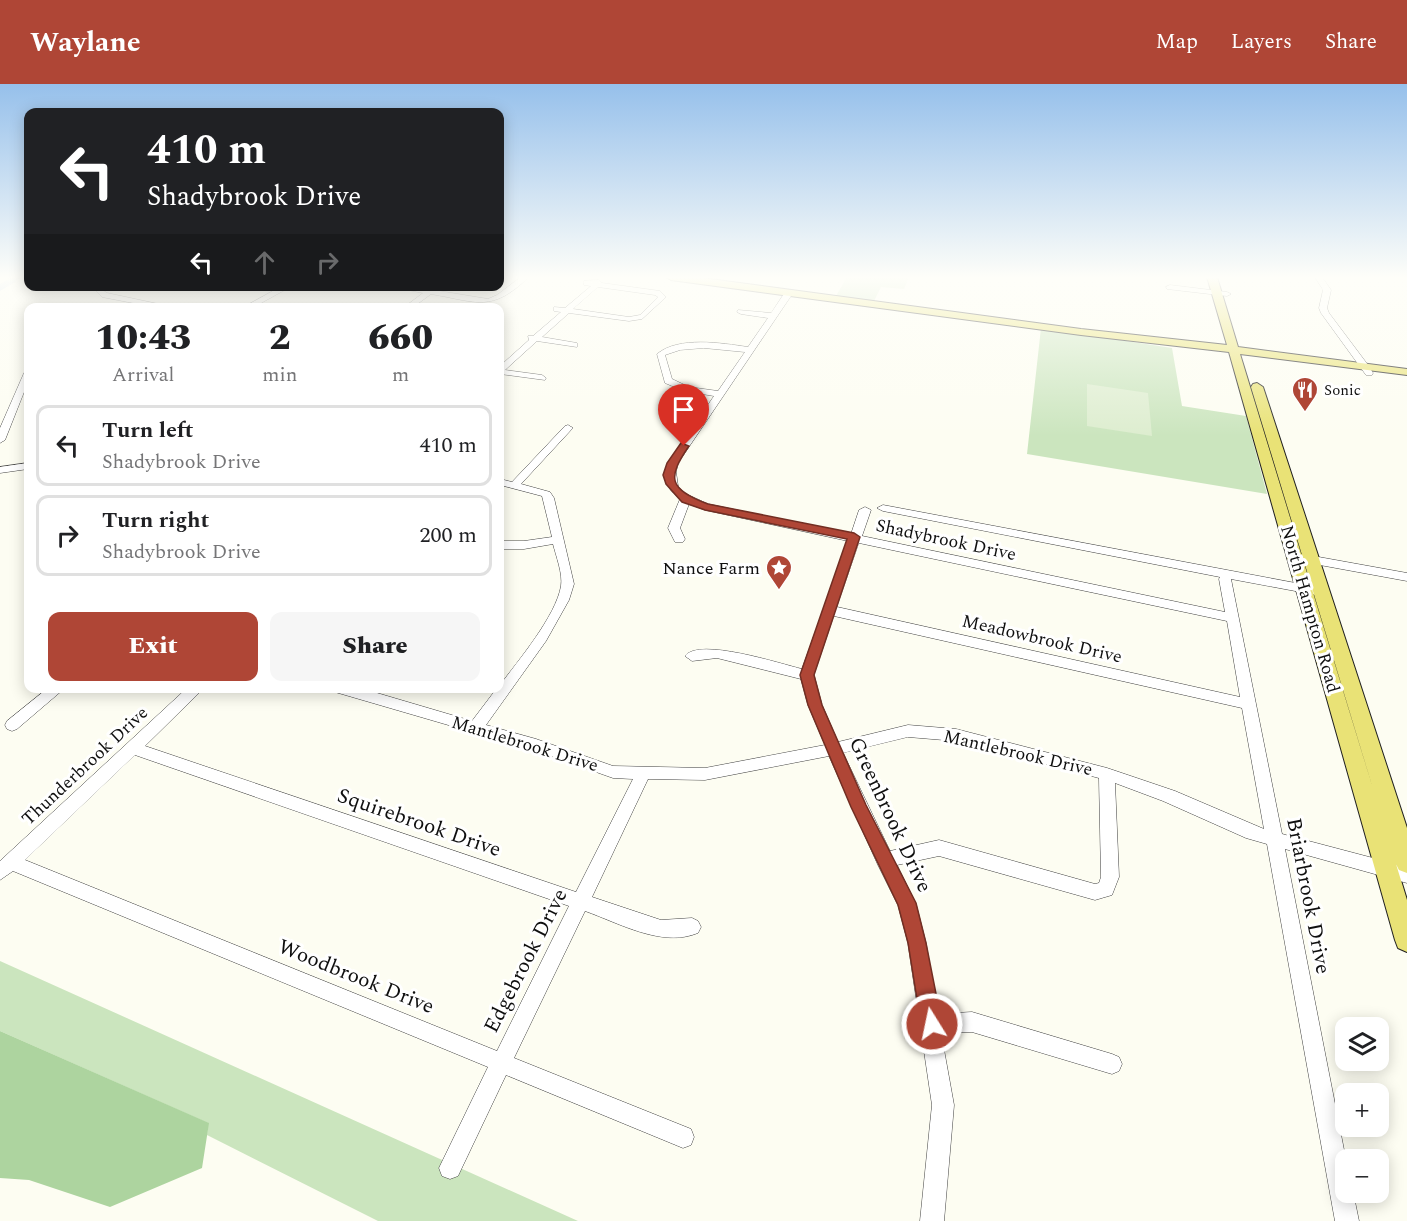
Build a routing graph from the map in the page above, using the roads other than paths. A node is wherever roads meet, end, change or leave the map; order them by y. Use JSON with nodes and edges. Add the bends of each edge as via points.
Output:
{"nodes":[{"id":1,"x":537,"y":330,"type":"edge"},
{"id":2,"x":540,"y":330,"type":"edge"},
{"id":3,"x":764,"y":330,"type":"edge"},
{"id":4,"x":1066,"y":330,"type":"edge"},
{"id":5,"x":1234,"y":330,"type":"edge"},
{"id":6,"x":1338,"y":330,"type":"edge"},
{"id":7,"x":1081,"y":332,"type":"junction"},
{"id":8,"x":1104,"y":336,"type":"junction"},
{"id":9,"x":530,"y":338,"type":"junction"},
{"id":10,"x":1190,"y":344,"type":"junction"},
{"id":11,"x":574,"y":345,"type":"dead end"},
{"id":12,"x":750,"y":350,"type":"junction"},
{"id":13,"x":1241,"y":353,"type":"junction"},
{"id":14,"x":504,"y":357,"type":"edge"},
{"id":15,"x":504,"y":367,"type":"edge"},
{"id":16,"x":1367,"y":370,"type":"junction"},
{"id":17,"x":504,"y":372,"type":"edge"},
{"id":18,"x":1407,"y":372,"type":"edge"},
{"id":19,"x":542,"y":378,"type":"dead end"},
{"id":20,"x":1407,"y":378,"type":"edge"},
{"id":21,"x":24,"y":394,"type":"edge"},
{"id":22,"x":720,"y":394,"type":"junction"},
{"id":23,"x":568,"y":428,"type":"dead end"},
{"id":24,"x":0,"y":440,"type":"edge"},
{"id":25,"x":24,"y":467,"type":"edge"},
{"id":26,"x":0,"y":470,"type":"edge"},
{"id":27,"x":504,"y":483,"type":"edge"},
{"id":28,"x":515,"y":485,"type":"junction"},
{"id":29,"x":686,"y":500,"type":"junction"},
{"id":30,"x":883,"y":508,"type":"dead end"},
{"id":31,"x":865,"y":510,"type":"dead end"},
{"id":32,"x":854,"y":537,"type":"junction"},
{"id":33,"x":679,"y":539,"type":"dead end"},
{"id":34,"x":558,"y":540,"type":"junction"},
{"id":35,"x":504,"y":545,"type":"edge"},
{"id":36,"x":1303,"y":558,"type":"junction"},
{"id":37,"x":1407,"y":577,"type":"edge"},
{"id":38,"x":1225,"y":579,"type":"dead end"},
{"id":39,"x":1313,"y":591,"type":"junction"},
{"id":40,"x":829,"y":610,"type":"junction"},
{"id":41,"x":1233,"y":618,"type":"junction"},
{"id":42,"x":692,"y":656,"type":"dead end"},
{"id":43,"x":807,"y":675,"type":"junction"},
{"id":44,"x":504,"y":688,"type":"edge"},
{"id":45,"x":52,"y":693,"type":"edge"},
{"id":46,"x":192,"y":693,"type":"edge"},
{"id":47,"x":357,"y":693,"type":"edge"},
{"id":48,"x":500,"y":693,"type":"edge"},
{"id":49,"x":1248,"y":704,"type":"junction"},
{"id":50,"x":12,"y":725,"type":"dead end"},
{"id":51,"x":475,"y":728,"type":"junction"},
{"id":52,"x":133,"y":748,"type":"junction"},
{"id":53,"x":834,"y":749,"type":"junction"},
{"id":54,"x":643,"y":774,"type":"junction"},
{"id":55,"x":1107,"y":774,"type":"junction"},
{"id":56,"x":1275,"y":841,"type":"junction"},
{"id":57,"x":884,"y":860,"type":"junction"},
{"id":58,"x":5,"y":867,"type":"edge"},
{"id":59,"x":1400,"y":870,"type":"edge"},
{"id":60,"x":581,"y":902,"type":"junction"},
{"id":61,"x":692,"y":927,"type":"dead end"},
{"id":62,"x":1407,"y":940,"type":"edge"},
{"id":63,"x":932,"y":1024,"type":"junction"},
{"id":64,"x":500,"y":1062,"type":"junction"},
{"id":65,"x":1112,"y":1064,"type":"dead end"},
{"id":66,"x":683,"y":1137,"type":"dead end"},
{"id":67,"x":450,"y":1168,"type":"dead end"},
{"id":68,"x":932,"y":1221,"type":"edge"},
{"id":69,"x":1347,"y":1221,"type":"edge"}],
"edges":[{"from":1,"to":9,"type":"street"},
{"from":2,"to":9,"type":"street"},
{"from":3,"to":12,"type":"street"},
{"from":4,"to":7,"type":"main road"},
{"from":5,"to":13,"type":"main road","name":"North Hampton Road"},
{"from":6,"to":16,"type":"street"},
{"from":7,"to":8,"type":"main road"},
{"from":7,"to":10,"type":"main road"},
{"from":8,"to":10,"type":"main road"},
{"from":8,"to":13,"type":"main road"},
{"from":9,"to":11,"type":"street"},
{"from":9,"to":14,"type":"street"},
{"from":9,"to":15,"type":"street"},
{"from":10,"to":13,"type":"main road"},
{"from":12,"to":22,"type":"street"},
{"from":12,"to":22,"type":"street","via":[[717,344],[661,354],[668,381],[687,389]]},
{"from":13,"to":16,"type":"main road"},
{"from":13,"to":36,"type":"main road","name":"North Hampton Road"},
{"from":16,"to":18,"type":"main road"},
{"from":16,"to":20,"type":"main road"},
{"from":17,"to":19,"type":"street"},
{"from":21,"to":24,"type":"street"},
{"from":22,"to":29,"type":"street","via":[[668,475],[669,482]]},
{"from":23,"to":28,"type":"street"},
{"from":25,"to":26,"type":"street"},
{"from":27,"to":28,"type":"street"},
{"from":28,"to":34,"type":"street","via":[[549,498]]},
{"from":29,"to":32,"type":"street","name":"Shadybrook Drive"},
{"from":29,"to":33,"type":"street","via":[[674,528]]},
{"from":30,"to":39,"type":"street"},
{"from":31,"to":32,"type":"street"},
{"from":32,"to":40,"type":"street"},
{"from":32,"to":41,"type":"street","name":"Shadybrook Drive"},
{"from":34,"to":35,"type":"street"},
{"from":34,"to":44,"type":"street","via":[[568,584],[565,598]]},
{"from":36,"to":37,"type":"street"},
{"from":36,"to":39,"type":"main road","name":"North Hampton Road"},
{"from":38,"to":41,"type":"street","name":"Briarbrook Drive"},
{"from":39,"to":59,"type":"main road","name":"North Hampton Road"},
{"from":40,"to":43,"type":"street"},
{"from":40,"to":49,"type":"street","name":"Meadowbrook Drive"},
{"from":41,"to":49,"type":"street","name":"Briarbrook Drive"},
{"from":42,"to":43,"type":"street","via":[[717,653]]},
{"from":43,"to":53,"type":"street","name":"Greenbrook Drive"},
{"from":45,"to":50,"type":"street"},
{"from":46,"to":52,"type":"street","name":"Thunderbrook Drive"},
{"from":47,"to":51,"type":"street","name":"Mantlebrook Drive"},
{"from":48,"to":51,"type":"street"},
{"from":49,"to":56,"type":"street","name":"Briarbrook Drive"},
{"from":51,"to":54,"type":"street","name":"Mantlebrook Drive","via":[[613,772]]},
{"from":52,"to":58,"type":"street","name":"Thunderbrook Drive"},
{"from":52,"to":60,"type":"street","name":"Squirebrook Drive"},
{"from":53,"to":54,"type":"street","name":"Mantlebrook Drive","via":[[705,774]]},
{"from":53,"to":55,"type":"street","name":"Mantlebrook Drive","via":[[908,731],[956,735]]},
{"from":53,"to":57,"type":"street","name":"Greenbrook Drive"},
{"from":54,"to":60,"type":"street","name":"Edgebrook Drive"},
{"from":55,"to":56,"type":"street","name":"Mantlebrook Drive"},
{"from":55,"to":57,"type":"street","via":[[1110,877],[1106,889],[1095,892],[939,848]]},
{"from":56,"to":59,"type":"street","name":"Mantlebrook Drive"},
{"from":56,"to":69,"type":"street","name":"Briarbrook Drive"},
{"from":57,"to":63,"type":"street","name":"Greenbrook Drive","via":[[907,903]]},
{"from":58,"to":64,"type":"street","name":"Woodbrook Drive"},
{"from":59,"to":62,"type":"main road","name":"North Hampton Road"},
{"from":60,"to":61,"type":"street","name":"Squirebrook Drive","via":[[661,929]]},
{"from":60,"to":64,"type":"street","name":"Edgebrook Drive"},
{"from":63,"to":65,"type":"street","via":[[972,1022]]},
{"from":63,"to":68,"type":"street","name":"Greenbrook Drive","via":[[943,1105]]},
{"from":64,"to":66,"type":"street","name":"Woodbrook Drive"},
{"from":64,"to":67,"type":"street","name":"Edgebrook Drive"}]}
